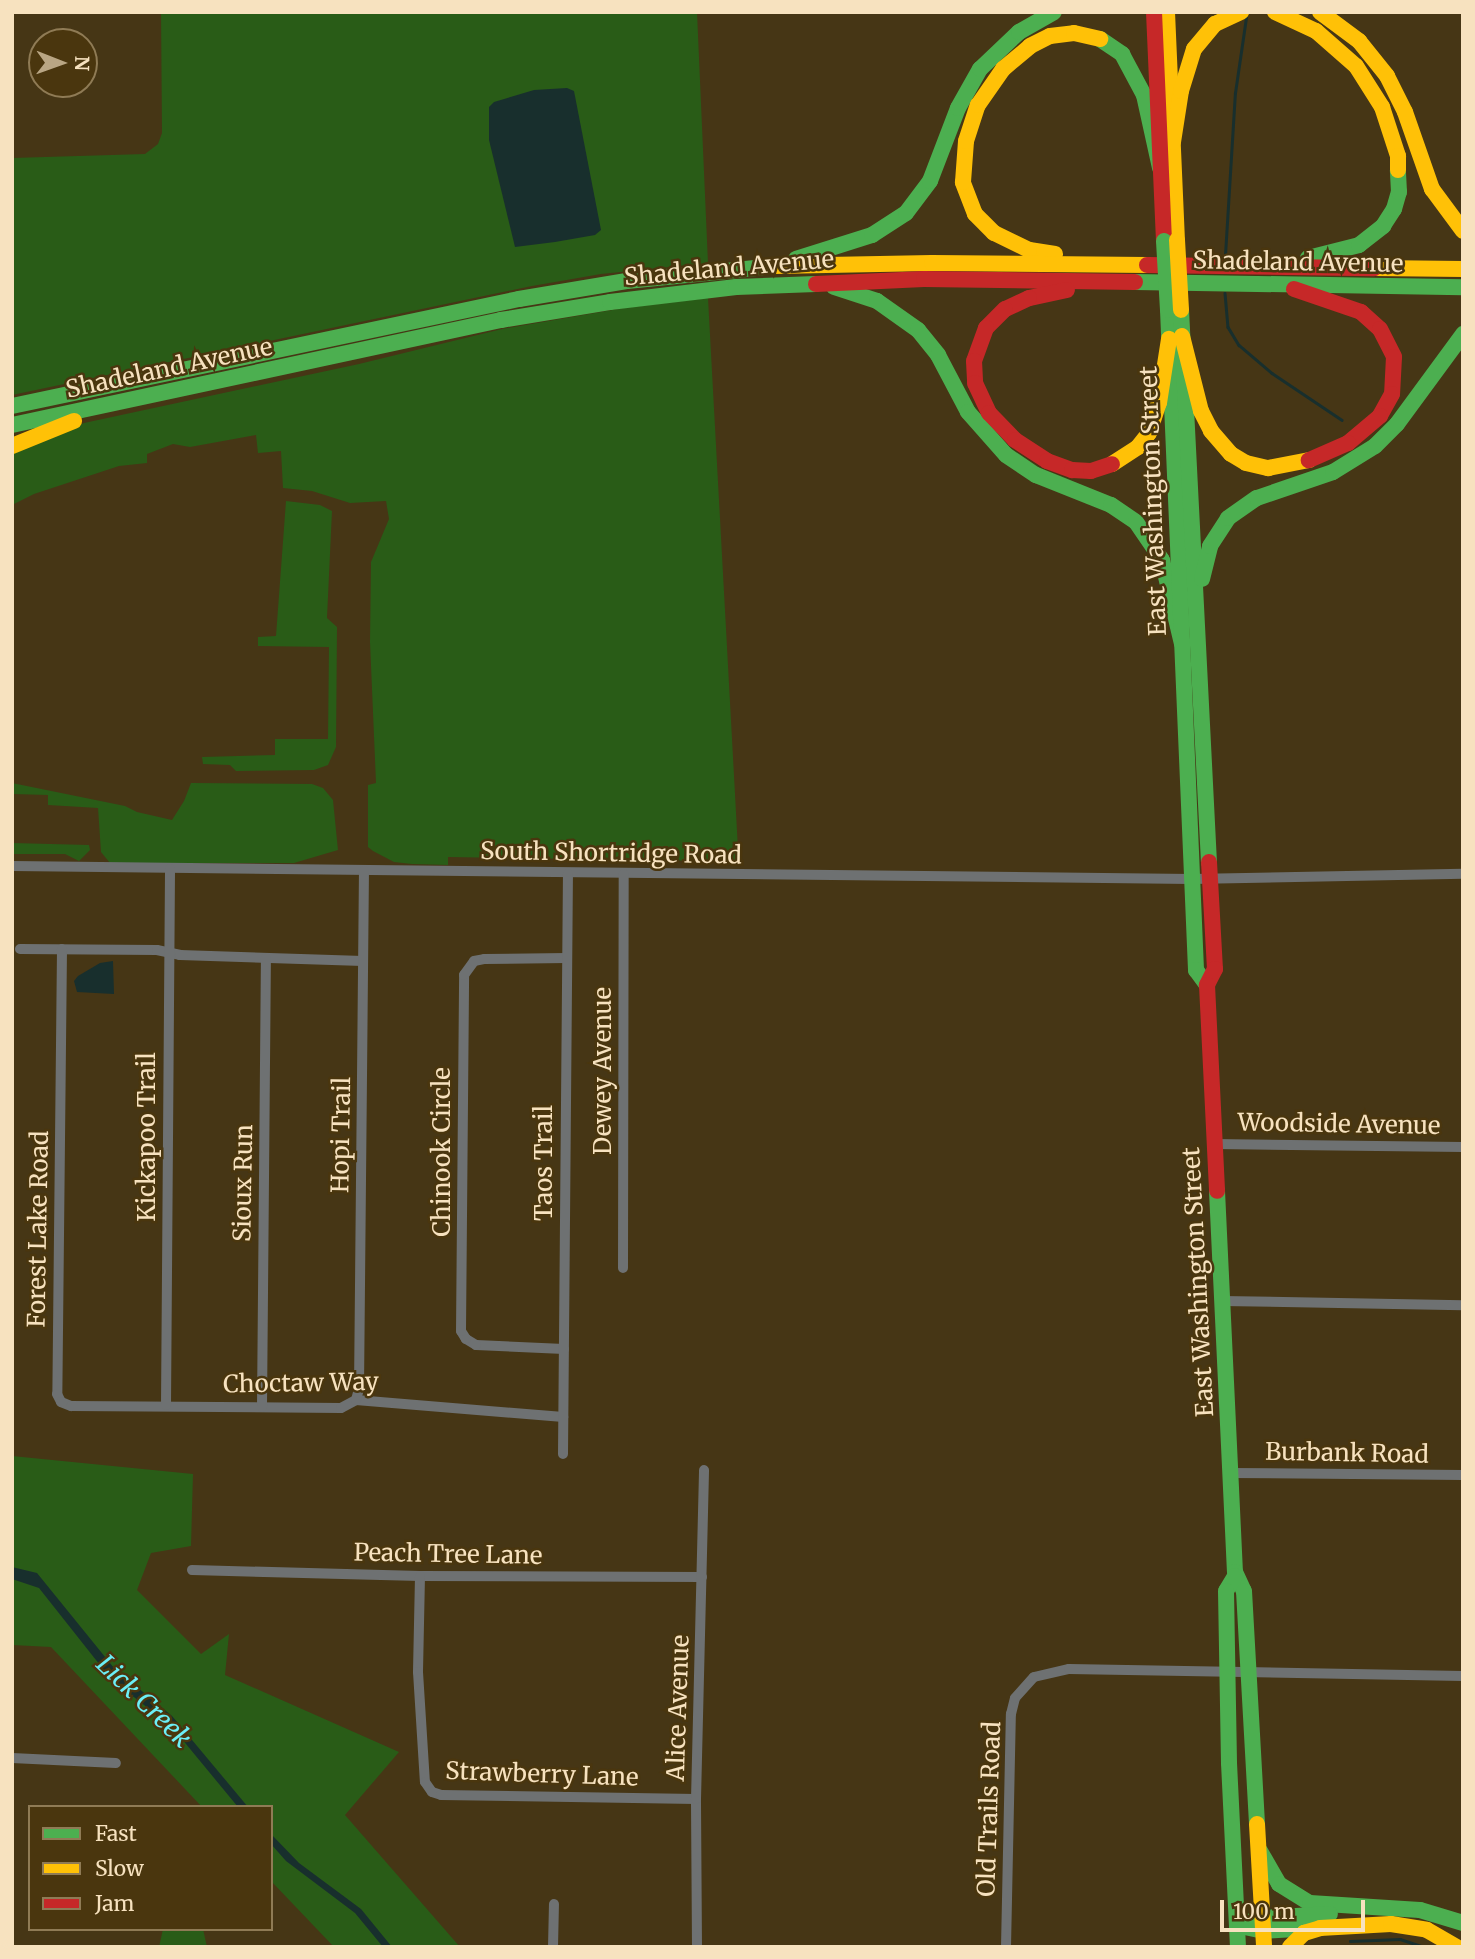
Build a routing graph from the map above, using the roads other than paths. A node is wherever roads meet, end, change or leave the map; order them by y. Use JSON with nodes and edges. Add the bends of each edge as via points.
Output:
{"nodes":[{"id":1,"x":1054,"y":12,"type":"edge"},
{"id":2,"x":1154,"y":12,"type":"edge"},
{"id":3,"x":1167,"y":12,"type":"edge"},
{"id":4,"x":1241,"y":12,"type":"edge"},
{"id":5,"x":1275,"y":12,"type":"edge"},
{"id":6,"x":1320,"y":12,"type":"edge"},
{"id":7,"x":1173,"y":142,"type":"junction"},
{"id":8,"x":1160,"y":168,"type":"junction"},
{"id":9,"x":1463,"y":231,"type":"edge"},
{"id":10,"x":1171,"y":241,"type":"junction"},
{"id":11,"x":1114,"y":264,"type":"junction"},
{"id":12,"x":774,"y":266,"type":"junction"},
{"id":13,"x":1262,"y":266,"type":"junction"},
{"id":14,"x":1463,"y":269,"type":"edge"},
{"id":15,"x":1267,"y":282,"type":"junction"},
{"id":16,"x":806,"y":283,"type":"junction"},
{"id":17,"x":1125,"y":284,"type":"junction"},
{"id":18,"x":1463,"y":286,"type":"edge"},
{"id":19,"x":1463,"y":334,"type":"edge"},
{"id":20,"x":1176,"y":338,"type":"junction"},
{"id":21,"x":134,"y":399,"type":"junction"},
{"id":22,"x":12,"y":406,"type":"edge"},
{"id":23,"x":12,"y":425,"type":"edge"},
{"id":24,"x":12,"y":446,"type":"edge"},
{"id":25,"x":1198,"y":605,"type":"junction"},
{"id":26,"x":1182,"y":644,"type":"junction"},
{"id":27,"x":12,"y":866,"type":"edge"},
{"id":28,"x":170,"y":869,"type":"junction"},
{"id":29,"x":364,"y":871,"type":"junction"},
{"id":30,"x":568,"y":874,"type":"junction"},
{"id":31,"x":624,"y":874,"type":"junction"},
{"id":32,"x":1463,"y":874,"type":"edge"},
{"id":33,"x":1192,"y":879,"type":"junction"},
{"id":34,"x":1210,"y":879,"type":"junction"},
{"id":35,"x":20,"y":949,"type":"dead end"},
{"id":36,"x":62,"y":949,"type":"junction"},
{"id":37,"x":170,"y":953,"type":"junction"},
{"id":38,"x":266,"y":958,"type":"junction"},
{"id":39,"x":567,"y":958,"type":"junction"},
{"id":40,"x":363,"y":961,"type":"junction"},
{"id":41,"x":1207,"y":985,"type":"junction"},
{"id":42,"x":1214,"y":1144,"type":"junction"},
{"id":43,"x":1463,"y":1147,"type":"edge"},
{"id":44,"x":623,"y":1268,"type":"dead end"},
{"id":45,"x":1222,"y":1301,"type":"junction"},
{"id":46,"x":1463,"y":1305,"type":"edge"},
{"id":47,"x":564,"y":1349,"type":"junction"},
{"id":48,"x":356,"y":1400,"type":"junction"},
{"id":49,"x":166,"y":1405,"type":"junction"},
{"id":50,"x":262,"y":1407,"type":"junction"},
{"id":51,"x":563,"y":1417,"type":"junction"},
{"id":52,"x":563,"y":1454,"type":"dead end"},
{"id":53,"x":704,"y":1470,"type":"dead end"},
{"id":54,"x":1230,"y":1472,"type":"junction"},
{"id":55,"x":1463,"y":1475,"type":"edge"},
{"id":56,"x":192,"y":1570,"type":"dead end"},
{"id":57,"x":419,"y":1576,"type":"junction"},
{"id":58,"x":702,"y":1577,"type":"junction"},
{"id":59,"x":1239,"y":1672,"type":"junction"},
{"id":60,"x":1463,"y":1676,"type":"edge"},
{"id":61,"x":12,"y":1758,"type":"edge"},
{"id":62,"x":116,"y":1763,"type":"dead end"},
{"id":63,"x":696,"y":1799,"type":"junction"},
{"id":64,"x":1260,"y":1852,"type":"junction"},
{"id":65,"x":554,"y":1904,"type":"dead end"},
{"id":66,"x":1385,"y":1909,"type":"junction"},
{"id":67,"x":1463,"y":1923,"type":"edge"},
{"id":68,"x":1237,"y":1925,"type":"junction"},
{"id":69,"x":1320,"y":1928,"type":"junction"},
{"id":70,"x":1264,"y":1932,"type":"edge"},
{"id":71,"x":553,"y":1947,"type":"edge"},
{"id":72,"x":697,"y":1947,"type":"edge"},
{"id":73,"x":1006,"y":1947,"type":"edge"},
{"id":74,"x":1238,"y":1947,"type":"edge"},
{"id":75,"x":1290,"y":1947,"type":"edge"},
{"id":76,"x":1456,"y":1947,"type":"edge"}],
"edges":[{"from":1,"to":12,"type":"main road","via":[[1019,32],[980,69],[958,108],[930,181],[905,213],[872,235]]},
{"from":2,"to":8,"type":"main road","name":"East Washington Street"},
{"from":3,"to":7,"type":"main road","name":"East Washington Street"},
{"from":4,"to":7,"type":"main road","via":[[1215,24],[1194,49]]},
{"from":5,"to":13,"type":"main road","via":[[1324,38],[1364,77],[1388,119],[1400,183],[1391,215],[1365,242],[1331,254]]},
{"from":6,"to":9,"type":"main road","via":[[1349,32],[1382,68],[1405,112],[1432,189]]},
{"from":7,"to":10,"type":"main road","name":"East Washington Street"},
{"from":8,"to":10,"type":"main road","name":"East Washington Street"},
{"from":8,"to":11,"type":"main road","via":[[1135,74],[1122,54],[1093,37],[1061,34],[1033,43],[1003,69],[978,105],[962,167],[968,201],[984,224],[997,236],[1029,250]]},
{"from":10,"to":20,"type":"main road","name":"East Washington Street","bridge":true},
{"from":11,"to":12,"type":"main road","name":"Shadeland Avenue"},
{"from":11,"to":13,"type":"main road","name":"Shadeland Avenue"},
{"from":12,"to":22,"type":"main road","name":"Shadeland Avenue","via":[[621,282],[480,306]]},
{"from":13,"to":14,"type":"main road","name":"Shadeland Avenue"},
{"from":15,"to":17,"type":"main road","name":"Shadeland Avenue"},
{"from":15,"to":18,"type":"main road","name":"Shadeland Avenue"},
{"from":15,"to":20,"type":"main road","via":[[1353,308],[1385,336],[1394,361],[1392,394],[1380,416],[1348,443],[1288,466],[1259,467],[1238,459],[1207,424]]},
{"from":16,"to":17,"type":"main road","name":"Shadeland Avenue","via":[[924,279]]},
{"from":16,"to":21,"type":"main road","name":"Shadeland Avenue","via":[[736,287],[522,316]]},
{"from":16,"to":26,"type":"main road","via":[[856,292],[897,312],[935,351],[968,412],[1003,452],[1036,475],[1111,505],[1136,522],[1162,561]]},
{"from":17,"to":20,"type":"main road","via":[[1046,294],[1015,303],[1000,313],[982,335],[974,360],[975,383],[989,413],[1018,443],[1053,463],[1083,471],[1111,466],[1128,456],[1149,433]]},
{"from":19,"to":25,"type":"main road","via":[[1397,424],[1375,446],[1333,472],[1257,498],[1228,518],[1206,556]]},
{"from":20,"to":25,"type":"main road","name":"East Washington Street"},
{"from":20,"to":26,"type":"main road","name":"East Washington Street"},
{"from":21,"to":23,"type":"main road","name":"Shadeland Avenue"},
{"from":21,"to":24,"type":"main road"},
{"from":25,"to":34,"type":"main road","name":"East Washington Street"},
{"from":26,"to":33,"type":"main road","name":"East Washington Street"},
{"from":27,"to":28,"type":"street","name":"South Shortridge Road"},
{"from":28,"to":29,"type":"street","name":"South Shortridge Road"},
{"from":28,"to":37,"type":"street","name":"Kickapoo Trail"},
{"from":29,"to":30,"type":"street","name":"South Shortridge Road"},
{"from":29,"to":40,"type":"street","name":"Hopi Trail"},
{"from":30,"to":31,"type":"street","name":"South Shortridge Road"},
{"from":30,"to":39,"type":"street","name":"Taos Trail"},
{"from":31,"to":33,"type":"street","name":"South Shortridge Road"},
{"from":31,"to":44,"type":"street","name":"Dewey Avenue"},
{"from":32,"to":34,"type":"street","name":"South Shortridge Road"},
{"from":33,"to":34,"type":"street","name":"South Shortridge Road"},
{"from":33,"to":41,"type":"main road","name":"East Washington Street","via":[[1196,970]]},
{"from":34,"to":41,"type":"main road","name":"East Washington Street","via":[[1215,968]]},
{"from":35,"to":36,"type":"street"},
{"from":36,"to":37,"type":"street"},
{"from":36,"to":49,"type":"street","name":"Forest Lake Road","via":[[57,1394],[71,1406]]},
{"from":37,"to":38,"type":"street"},
{"from":37,"to":49,"type":"street","name":"Kickapoo Trail"},
{"from":38,"to":40,"type":"street"},
{"from":38,"to":50,"type":"street","name":"Sioux Run"},
{"from":39,"to":47,"type":"street","name":"Taos Trail"},
{"from":39,"to":47,"type":"street","name":"Chinook Circle","via":[[484,959],[474,961],[464,975],[461,1304],[461,1331],[470,1343]]},
{"from":40,"to":48,"type":"street","name":"Hopi Trail"},
{"from":41,"to":42,"type":"main road","name":"East Washington Street"},
{"from":42,"to":43,"type":"street","name":"Woodside Avenue"},
{"from":42,"to":45,"type":"main road","name":"East Washington Street"},
{"from":45,"to":46,"type":"street"},
{"from":45,"to":54,"type":"main road","name":"East Washington Street"},
{"from":47,"to":51,"type":"street","name":"Taos Trail"},
{"from":48,"to":50,"type":"street","name":"Choctaw Way","via":[[341,1408]]},
{"from":48,"to":51,"type":"street","name":"Choctaw Way"},
{"from":49,"to":50,"type":"street","name":"Choctaw Way"},
{"from":51,"to":52,"type":"street","name":"Taos Trail"},
{"from":53,"to":58,"type":"street","name":"Alice Avenue"},
{"from":54,"to":55,"type":"street","name":"Burbank Road"},
{"from":54,"to":59,"type":"main road","name":"East Washington Street","via":[[1235,1576],[1244,1591]]},
{"from":56,"to":57,"type":"street","name":"Peach Tree Lane"},
{"from":57,"to":58,"type":"street","name":"Peach Tree Lane"},
{"from":57,"to":63,"type":"street","name":"Strawberry Lane","via":[[418,1672],[425,1782],[430,1789],[441,1795]]},
{"from":58,"to":63,"type":"street","name":"Alice Avenue"},
{"from":59,"to":60,"type":"street","name":"Old Trails Road"},
{"from":59,"to":64,"type":"main road","name":"East Washington Street"},
{"from":59,"to":68,"type":"main road","name":"East Washington Street","via":[[1228,1737]]},
{"from":59,"to":73,"type":"street","name":"Old Trails Road","via":[[1069,1669],[1044,1672],[1022,1687],[1011,1714]]},
{"from":61,"to":62,"type":"street"},
{"from":63,"to":72,"type":"street","name":"Alice Avenue"},
{"from":64,"to":66,"type":"main road","via":[[1279,1884],[1300,1899],[1316,1905]]},
{"from":64,"to":70,"type":"main road","name":"East Washington Street"},
{"from":65,"to":71,"type":"street"},
{"from":66,"to":67,"type":"main road","via":[[1420,1910]]},
{"from":66,"to":70,"type":"main road"},
{"from":68,"to":70,"type":"main road"},
{"from":68,"to":74,"type":"main road","name":"East Washington Street"},
{"from":69,"to":70,"type":"main road"},
{"from":69,"to":75,"type":"main road","via":[[1304,1933]]},
{"from":69,"to":76,"type":"main road","via":[[1412,1926],[1435,1933]]}]}
